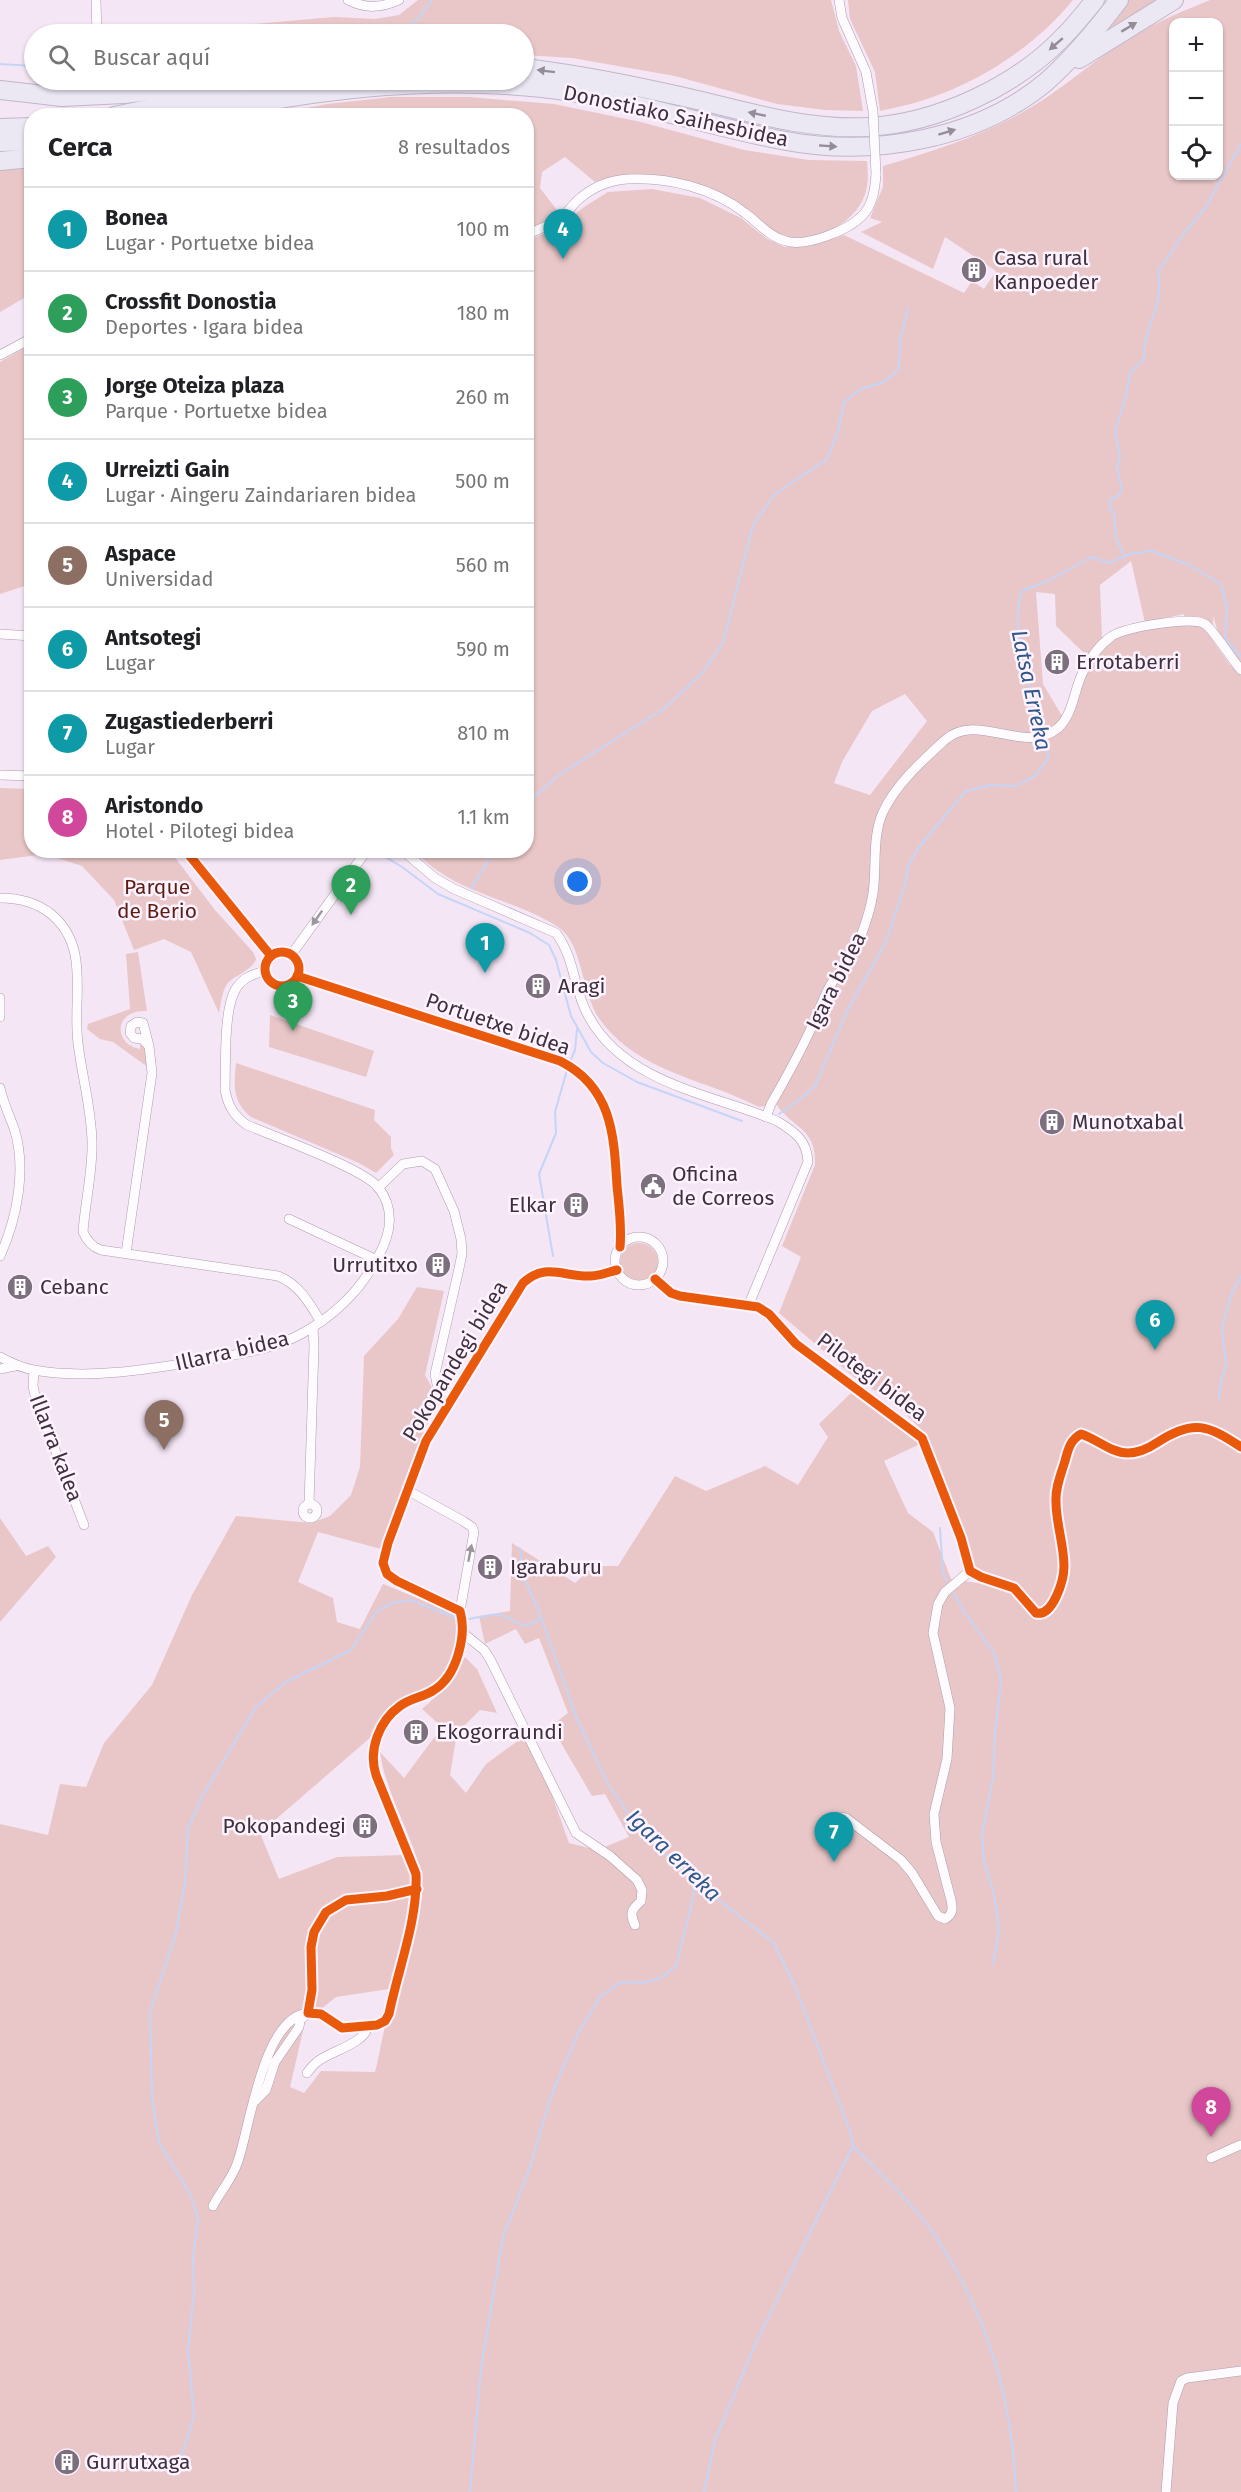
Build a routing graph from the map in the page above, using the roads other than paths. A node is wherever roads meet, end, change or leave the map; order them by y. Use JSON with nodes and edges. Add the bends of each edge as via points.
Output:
{"nodes":[{"id":1,"x":96,"y":0,"type":"edge"},
{"id":2,"x":348,"y":0,"type":"edge"},
{"id":3,"x":399,"y":0,"type":"edge"},
{"id":4,"x":839,"y":0,"type":"edge"},
{"id":5,"x":1095,"y":0,"type":"edge"},
{"id":6,"x":1119,"y":0,"type":"edge"},
{"id":7,"x":1174,"y":0,"type":"edge"},
{"id":8,"x":97,"y":24,"type":"edge"},
{"id":9,"x":534,"y":69,"type":"edge"},
{"id":10,"x":1045,"y":82,"type":"junction"},
{"id":11,"x":534,"y":89,"type":"edge"},
{"id":12,"x":0,"y":90,"type":"edge"},
{"id":13,"x":157,"y":90,"type":"edge"},
{"id":14,"x":239,"y":90,"type":"edge"},
{"id":15,"x":332,"y":90,"type":"edge"},
{"id":16,"x":231,"y":107,"type":"junction"},
{"id":17,"x":152,"y":108,"type":"edge"},
{"id":18,"x":226,"y":108,"type":"edge"},
{"id":19,"x":228,"y":108,"type":"edge"},
{"id":20,"x":24,"y":127,"type":"edge"},
{"id":21,"x":0,"y":128,"type":"edge"},
{"id":22,"x":24,"y":141,"type":"edge"},
{"id":23,"x":0,"y":142,"type":"edge"},
{"id":24,"x":24,"y":159,"type":"edge"},
{"id":25,"x":0,"y":161,"type":"edge"},
{"id":26,"x":534,"y":232,"type":"edge"},
{"id":27,"x":24,"y":342,"type":"edge"},
{"id":28,"x":0,"y":355,"type":"edge"},
{"id":29,"x":0,"y":633,"type":"edge"},
{"id":30,"x":24,"y":635,"type":"edge"},
{"id":31,"x":1241,"y":670,"type":"edge"},
{"id":32,"x":0,"y":775,"type":"edge"},
{"id":33,"x":24,"y":776,"type":"edge"},
{"id":34,"x":191,"y":858,"type":"edge"},
{"id":35,"x":361,"y":858,"type":"edge"},
{"id":36,"x":411,"y":858,"type":"edge"},
{"id":37,"x":0,"y":898,"type":"edge"},
{"id":38,"x":291,"y":955,"type":"junction"},
{"id":39,"x":271,"y":956,"type":"junction"},
{"id":40,"x":265,"y":971,"type":"junction"},
{"id":41,"x":297,"y":976,"type":"junction"},
{"id":42,"x":0,"y":998,"type":"edge"},
{"id":43,"x":0,"y":1017,"type":"edge"},
{"id":44,"x":149,"y":1046,"type":"dead end"},
{"id":45,"x":0,"y":1088,"type":"edge"},
{"id":46,"x":0,"y":1109,"type":"edge"},
{"id":47,"x":766,"y":1117,"type":"junction"},
{"id":48,"x":16,"y":1144,"type":"junction"},
{"id":49,"x":378,"y":1188,"type":"junction"},
{"id":50,"x":289,"y":1218,"type":"dead end"},
{"id":51,"x":620,"y":1218,"type":"junction"},
{"id":52,"x":638,"y":1238,"type":"junction"},
{"id":53,"x":620,"y":1247,"type":"junction"},
{"id":54,"x":126,"y":1253,"type":"junction"},
{"id":55,"x":0,"y":1256,"type":"edge"},
{"id":56,"x":377,"y":1260,"type":"junction"},
{"id":57,"x":617,"y":1270,"type":"junction"},
{"id":58,"x":656,"y":1279,"type":"junction"},
{"id":59,"x":749,"y":1304,"type":"junction"},
{"id":60,"x":317,"y":1324,"type":"junction"},
{"id":61,"x":0,"y":1357,"type":"edge"},
{"id":62,"x":15,"y":1366,"type":"junction"},
{"id":63,"x":0,"y":1369,"type":"edge"},
{"id":64,"x":34,"y":1371,"type":"junction"},
{"id":65,"x":452,"y":1396,"type":"junction"},
{"id":66,"x":1241,"y":1447,"type":"edge"},
{"id":67,"x":407,"y":1490,"type":"junction"},
{"id":68,"x":309,"y":1504,"type":"dead end"},
{"id":69,"x":84,"y":1525,"type":"dead end"},
{"id":70,"x":970,"y":1571,"type":"junction"},
{"id":71,"x":460,"y":1611,"type":"junction"},
{"id":72,"x":464,"y":1633,"type":"junction"},
{"id":73,"x":822,"y":1834,"type":"dead end"},
{"id":74,"x":417,"y":1889,"type":"junction"},
{"id":75,"x":635,"y":1925,"type":"dead end"},
{"id":76,"x":308,"y":2013,"type":"junction"},
{"id":77,"x":368,"y":2026,"type":"junction"},
{"id":78,"x":307,"y":2073,"type":"dead end"},
{"id":79,"x":1240,"y":2144,"type":"edge"},
{"id":80,"x":1210,"y":2158,"type":"dead end"},
{"id":81,"x":213,"y":2206,"type":"dead end"},
{"id":82,"x":1241,"y":2371,"type":"edge"},
{"id":83,"x":1166,"y":2492,"type":"edge"}],
"edges":[{"from":1,"to":8,"type":"street"},
{"from":2,"to":3,"type":"street","via":[[375,7]]},
{"from":4,"to":26,"type":"street","bridge":true,"via":[[842,18],[866,72],[873,111],[875,189],[862,216],[833,234],[800,243],[787,242],[774,237],[738,208],[701,190],[641,179],[609,182],[593,189],[564,215]]},
{"from":5,"to":9,"type":"highway","name":"Donostiako Saihesbidea","one_way":true,"via":[[1065,35],[1011,79],[969,102],[913,119],[868,127],[790,121],[645,88]]},
{"from":6,"to":10,"type":"highway","name":"Donostiako Saihesbidea"},
{"from":10,"to":7,"type":"highway","one_way":true},
{"from":11,"to":10,"type":"highway","name":"Donostiako Saihesbidea","one_way":true,"via":[[576,93],[786,141],[851,147],[909,142],[946,132],[998,112]]},
{"from":12,"to":13,"type":"highway","via":[[62,97]]},
{"from":14,"to":17,"type":"highway"},
{"from":16,"to":15,"type":"highway","name":"Donostiako Saihesbidea","one_way":true},
{"from":16,"to":18,"type":"highway","name":"Donostiako Saihesbidea"},
{"from":16,"to":19,"type":"highway"},
{"from":20,"to":21,"type":"highway"},
{"from":22,"to":23,"type":"highway"},
{"from":24,"to":25,"type":"highway"},
{"from":27,"to":28,"type":"street"},
{"from":29,"to":30,"type":"street"},
{"from":31,"to":47,"type":"street","name":"Igara bidea","via":[[1207,625],[1194,620],[1126,630],[1114,634],[1096,650],[1058,728],[1034,736],[961,730],[947,738],[892,797],[883,812],[878,829],[873,899],[859,943],[829,988]]},
{"from":32,"to":33,"type":"street"},
{"from":34,"to":39,"type":"street"},
{"from":35,"to":38,"type":"street","one_way":true},
{"from":36,"to":47,"type":"street","via":[[454,888],[556,933],[569,954],[588,1016],[602,1037],[639,1069]]},
{"from":37,"to":54,"type":"street","via":[[27,901],[44,909],[64,928],[75,952],[78,1042],[90,1102],[92,1144],[83,1232],[96,1248]]},
{"from":38,"to":39,"type":"street","via":[[281,952]]},
{"from":38,"to":41,"type":"street","via":[[297,962]]},
{"from":39,"to":40,"type":"street"},
{"from":40,"to":41,"type":"street","via":[[270,981],[279,986],[290,984]]},
{"from":40,"to":49,"type":"street","via":[[237,986],[230,1001],[225,1090],[230,1109],[248,1125],[362,1175]]},
{"from":41,"to":51,"type":"street","name":"Portuetxe bidea","via":[[560,1061],[575,1070],[596,1091],[609,1116]]},
{"from":42,"to":43,"type":"street"},
{"from":44,"to":54,"type":"street","via":[[152,1073]]},
{"from":45,"to":48,"type":"street"},
{"from":46,"to":48,"type":"street"},
{"from":47,"to":59,"type":"street","via":[[794,1131],[807,1150],[808,1162]]},
{"from":48,"to":55,"type":"street","via":[[18,1197],[12,1227]]},
{"from":49,"to":56,"type":"street","name":"Illarra bidea","via":[[390,1220]]},
{"from":49,"to":65,"type":"street","via":[[403,1164],[422,1161],[435,1169],[454,1211],[462,1254],[435,1374],[437,1384]]},
{"from":50,"to":56,"type":"street"},
{"from":51,"to":52,"type":"street","via":[[624,1227]]},
{"from":51,"to":53,"type":"street","name":"Portuetxe bidea"},
{"from":52,"to":53,"type":"street"},
{"from":52,"to":58,"type":"street","via":[[652,1241],[661,1252],[663,1266]]},
{"from":53,"to":57,"type":"street"},
{"from":54,"to":60,"type":"street","via":[[278,1276],[302,1293]]},
{"from":56,"to":60,"type":"street","name":"Illarra bidea","via":[[360,1287]]},
{"from":57,"to":58,"type":"street","via":[[631,1284],[644,1285]]},
{"from":57,"to":65,"type":"street","name":"Pokopandegi bidea","via":[[594,1276],[550,1271],[531,1275],[514,1294]]},
{"from":58,"to":59,"type":"street","name":"Pilotegi bidea","via":[[680,1296]]},
{"from":59,"to":70,"type":"street","name":"Pilotegi bidea","via":[[769,1314],[796,1344],[922,1437]]},
{"from":60,"to":64,"type":"street","name":"Illarra bidea","via":[[267,1347],[166,1367],[118,1372]]},
{"from":60,"to":68,"type":"street"},
{"from":61,"to":62,"type":"street","name":"Illarra bidea"},
{"from":62,"to":63,"type":"street","name":"Illarra bidea"},
{"from":62,"to":64,"type":"street","name":"Illarra bidea"},
{"from":64,"to":69,"type":"street","name":"Illarra kalea","via":[[36,1400]]},
{"from":65,"to":67,"type":"street","name":"Pokopandegi bidea","via":[[426,1441]]},
{"from":66,"to":70,"type":"street","via":[[1216,1430],[1204,1427],[1182,1428],[1152,1446],[1126,1453],[1081,1434],[1073,1441],[1058,1482],[1055,1501],[1064,1566],[1047,1612],[1036,1613],[1014,1588]]},
{"from":71,"to":67,"type":"street","one_way":true,"via":[[472,1527]]},
{"from":67,"to":71,"type":"street","name":"Pokopandegi bidea","via":[[383,1568],[397,1581]]},
{"from":70,"to":73,"type":"street","via":[[956,1581],[938,1605],[933,1633],[950,1708],[947,1759],[934,1814],[951,1916],[938,1916],[901,1860],[846,1818],[839,1817]]},
{"from":71,"to":72,"type":"street"},
{"from":72,"to":74,"type":"street","via":[[443,1683],[394,1712],[383,1724],[375,1744],[372,1764],[416,1874]]},
{"from":72,"to":75,"type":"street","via":[[490,1659],[576,1833],[637,1880],[642,1890],[641,1901],[631,1914]]},
{"from":74,"to":76,"type":"street","via":[[346,1899],[326,1912],[314,1932],[311,1947]]},
{"from":74,"to":77,"type":"street","via":[[389,2014],[385,2021]]},
{"from":76,"to":77,"type":"street","via":[[321,2014],[342,2028]]},
{"from":76,"to":81,"type":"street","via":[[302,2013],[269,2050],[236,2169]]},
{"from":77,"to":78,"type":"street","via":[[360,2038],[317,2062]]},
{"from":79,"to":80,"type":"street"},
{"from":82,"to":83,"type":"street","via":[[1180,2381],[1173,2403]]}]}
